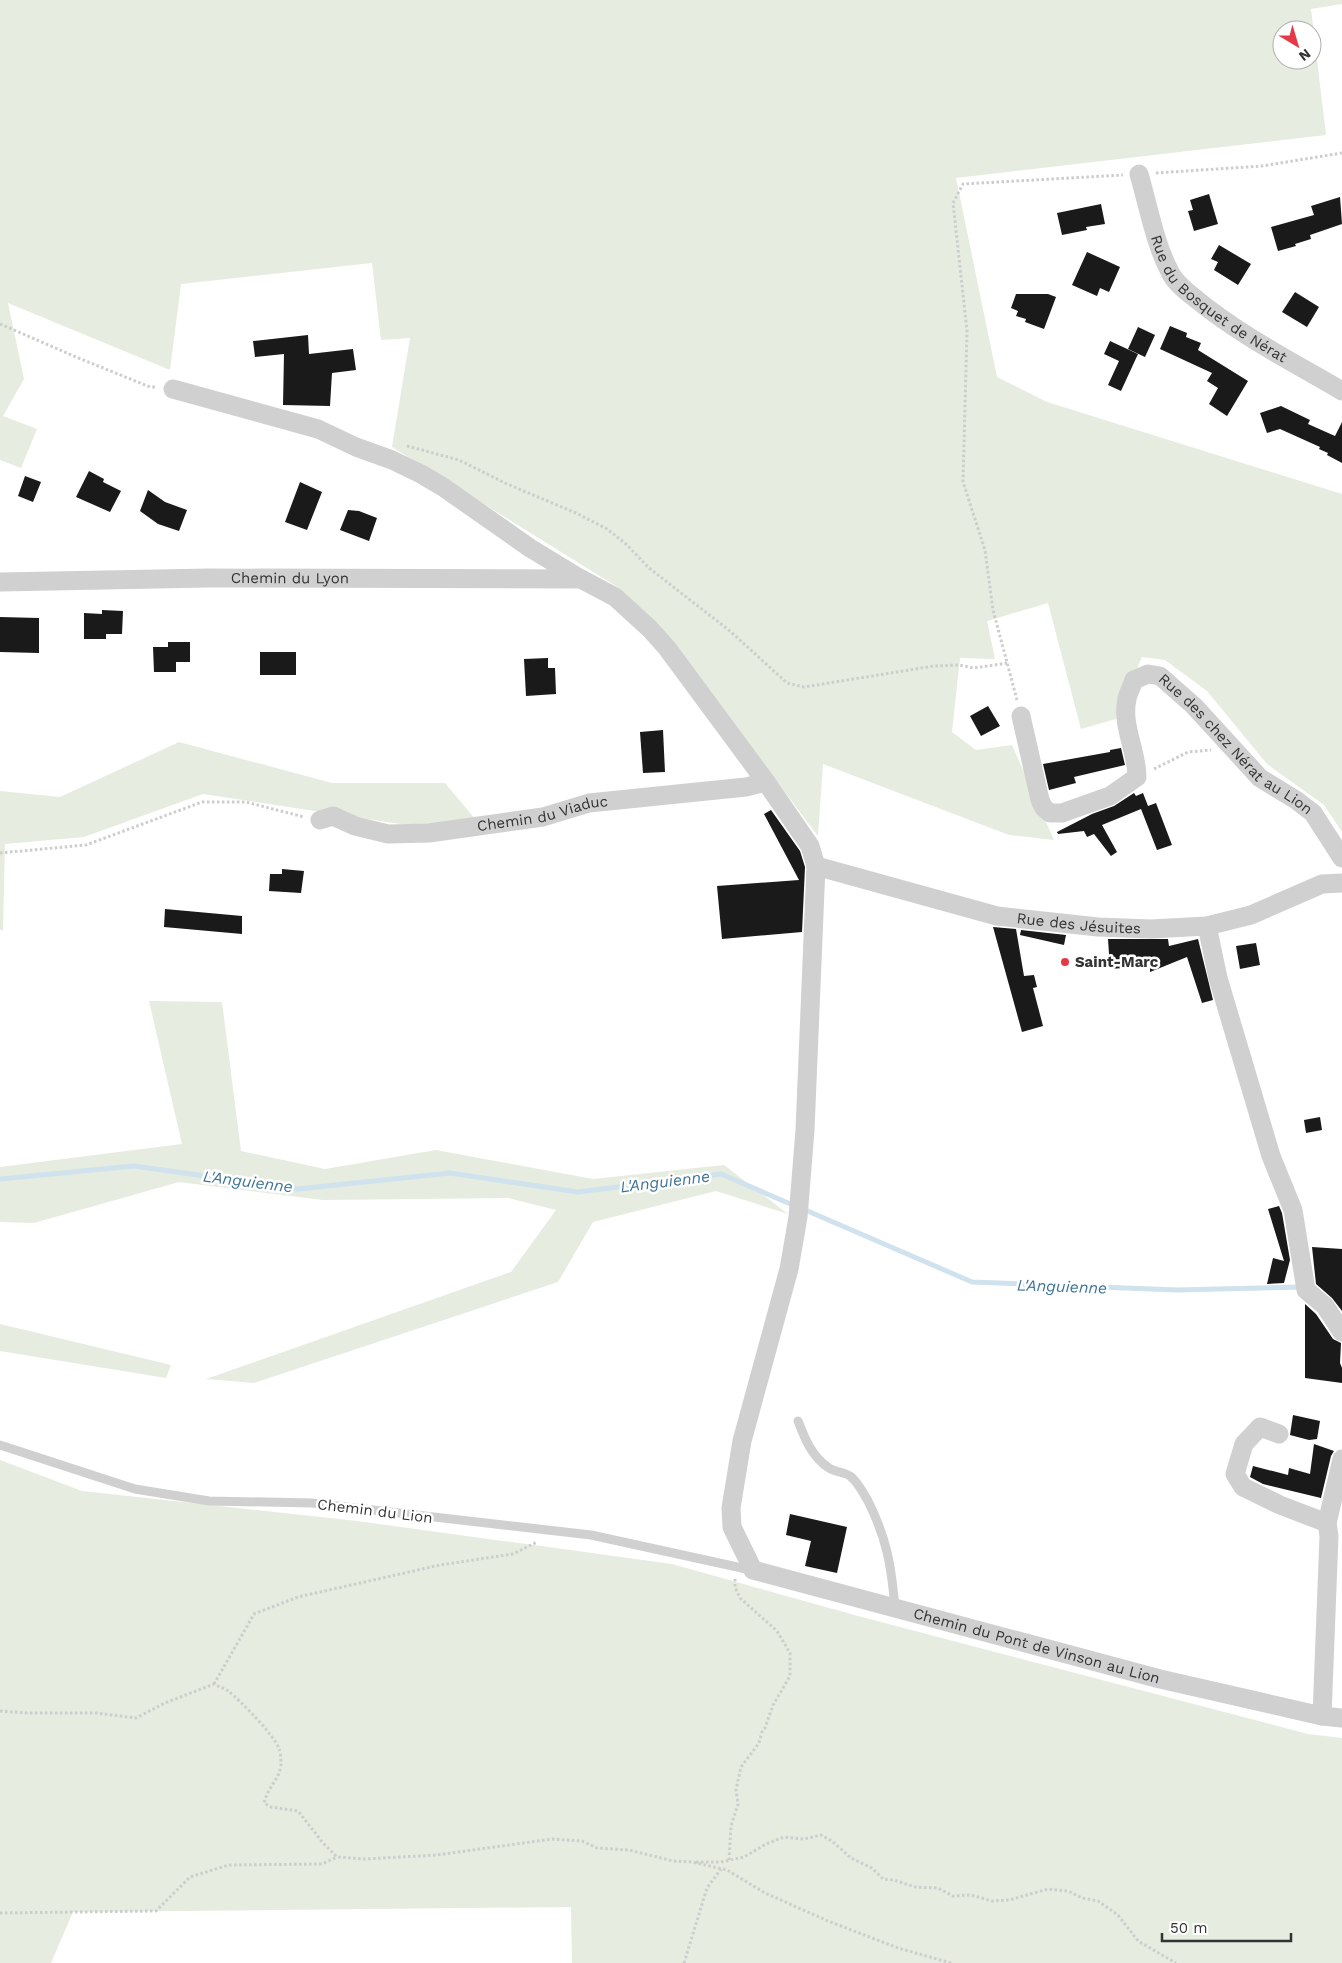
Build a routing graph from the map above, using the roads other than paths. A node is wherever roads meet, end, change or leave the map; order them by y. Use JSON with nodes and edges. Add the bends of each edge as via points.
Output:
{"nodes":[{"id":1,"x":1140,"y":174,"type":"dead end"},
{"id":2,"x":173,"y":389,"type":"road end"},
{"id":3,"x":1342,"y":391,"type":"edge"},
{"id":4,"x":580,"y":579,"type":"junction"},
{"id":5,"x":0,"y":582,"type":"edge"},
{"id":6,"x":1021,"y":716,"type":"road end"},
{"id":7,"x":766,"y":782,"type":"junction"},
{"id":8,"x":320,"y":820,"type":"road end"},
{"id":9,"x":1342,"y":858,"type":"edge"},
{"id":10,"x":816,"y":866,"type":"junction"},
{"id":11,"x":1342,"y":883,"type":"edge"},
{"id":12,"x":1207,"y":926,"type":"junction"},
{"id":13,"x":1342,"y":1332,"type":"edge"},
{"id":14,"x":798,"y":1421,"type":"dead end"},
{"id":15,"x":1279,"y":1434,"type":"dead end"},
{"id":16,"x":0,"y":1445,"type":"edge"},
{"id":17,"x":1342,"y":1459,"type":"edge"},
{"id":18,"x":1327,"y":1523,"type":"junction"},
{"id":19,"x":753,"y":1570,"type":"junction"},
{"id":20,"x":895,"y":1607,"type":"junction"},
{"id":21,"x":1322,"y":1716,"type":"junction"},
{"id":22,"x":1342,"y":1718,"type":"edge"}],
"edges":[{"from":1,"to":3,"type":"street","name":"Rue du Bosquet de Nérat","via":[[1170,274],[1211,311]]},
{"from":2,"to":4,"type":"street","via":[[318,429],[391,460],[443,487]]},
{"from":4,"to":5,"type":"street","name":"Chemin du Lyon","via":[[209,578]]},
{"from":4,"to":7,"type":"street","via":[[615,596],[650,629]]},
{"from":6,"to":9,"type":"street","name":"Rue des chez Nérat au Lion","via":[[1040,800],[1050,813],[1062,813],[1110,796],[1137,777],[1125,716],[1127,698],[1134,680],[1148,674],[1160,676],[1194,706],[1260,778],[1313,813]]},
{"from":7,"to":8,"type":"street","name":"Chemin du Viaduc","via":[[746,787],[589,803],[543,817],[430,833],[388,834],[333,816]]},
{"from":7,"to":10,"type":"street","via":[[810,846]]},
{"from":10,"to":12,"type":"street","name":"Rue des Jésuites","via":[[997,916],[1098,927]]},
{"from":10,"to":19,"type":"street","via":[[799,1209],[789,1270],[742,1441],[731,1508],[732,1527]]},
{"from":11,"to":12,"type":"street","name":"Rue des Jésuites","via":[[1322,884],[1251,915]]},
{"from":12,"to":13,"type":"street","via":[[1218,978],[1271,1156],[1293,1210],[1305,1286],[1325,1306]]},
{"from":14,"to":20,"type":"lane","via":[[817,1458],[851,1477],[865,1495],[886,1544]]},
{"from":15,"to":18,"type":"street","via":[[1260,1427],[1244,1444],[1235,1474],[1242,1487]]},
{"from":16,"to":19,"type":"lane","name":"Chemin du Lion","via":[[135,1489],[210,1501],[312,1503],[590,1535]]},
{"from":17,"to":18,"type":"street"},
{"from":18,"to":21,"type":"street"},
{"from":19,"to":20,"type":"street","name":"Chemin du Pont de Vinson au Lion"},
{"from":20,"to":21,"type":"street","name":"Chemin du Pont de Vinson au Lion","via":[[1160,1679]]},
{"from":21,"to":22,"type":"street","name":"Chemin du Pont de Vinson au Lion"}]}
